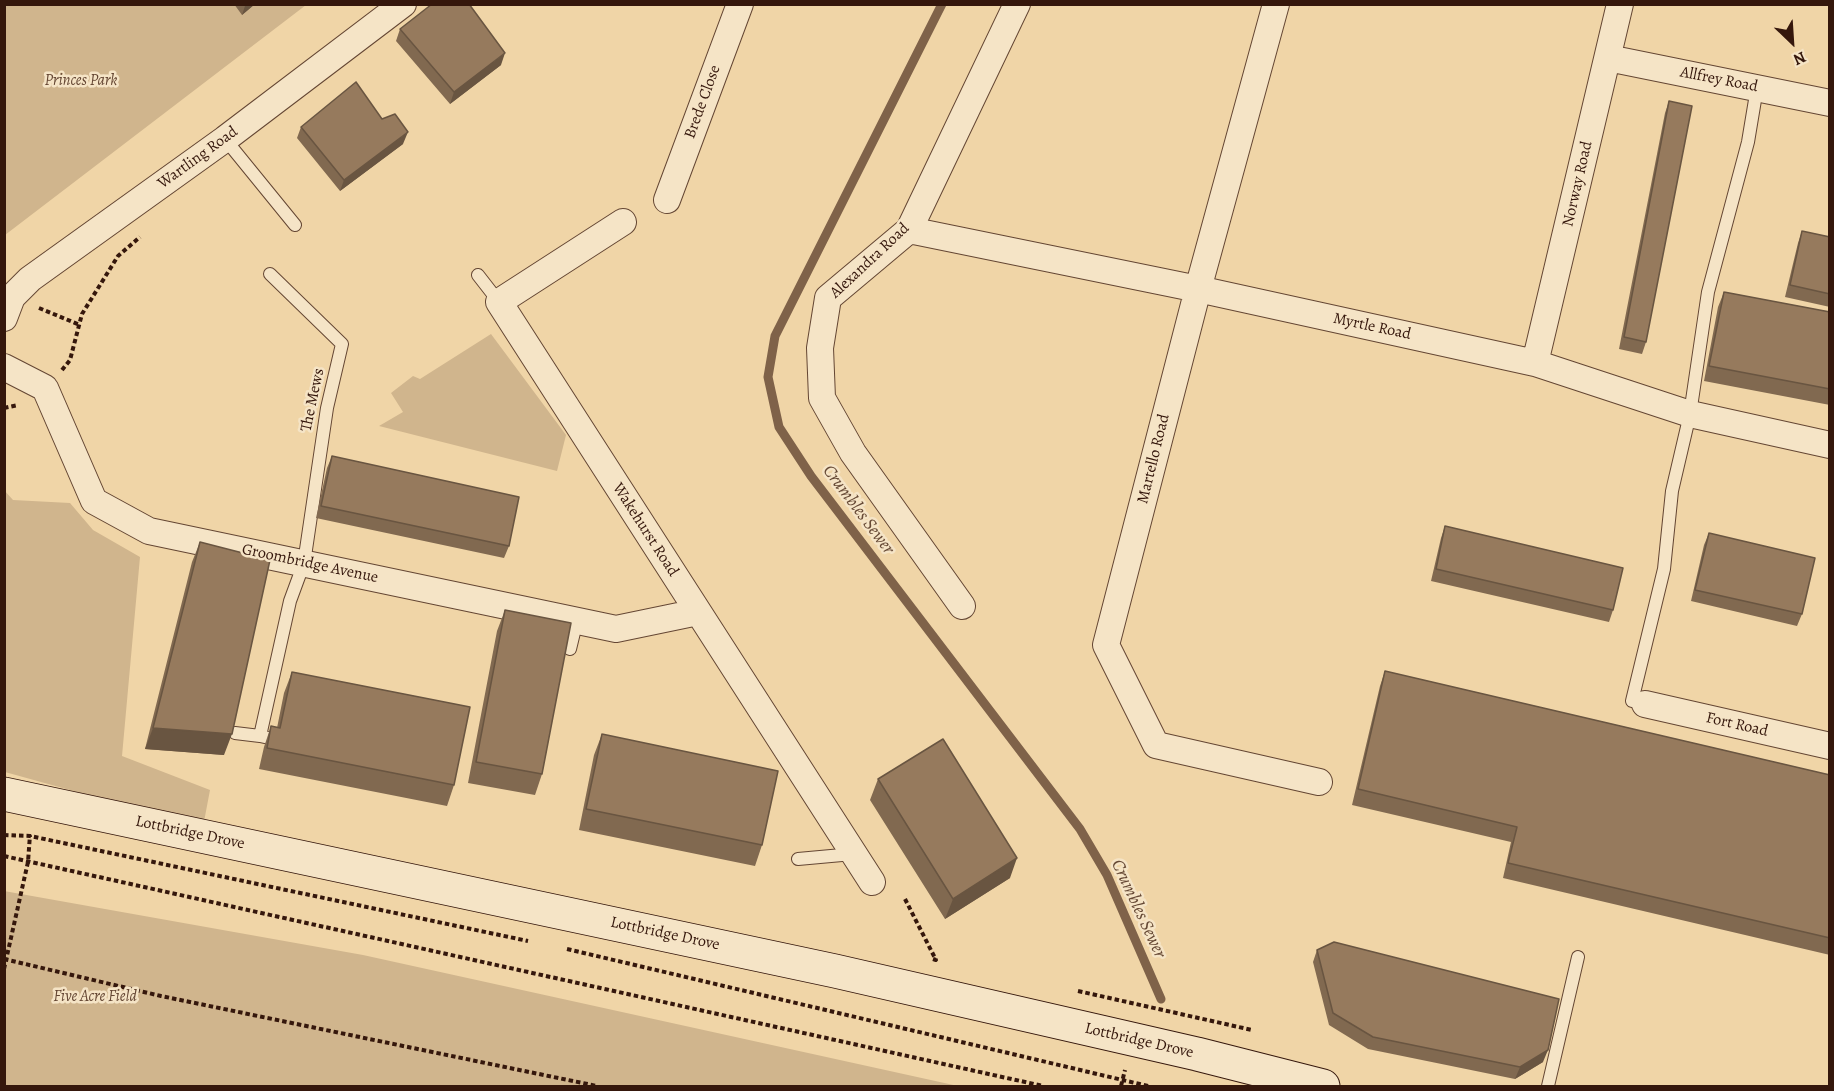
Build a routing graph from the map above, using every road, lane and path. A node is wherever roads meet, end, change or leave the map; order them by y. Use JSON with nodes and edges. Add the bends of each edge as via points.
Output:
{"nodes":[{"id":1,"x":404,"y":4,"type":"edge"},
{"id":2,"x":740,"y":4,"type":"edge"},
{"id":3,"x":1017,"y":4,"type":"edge"},
{"id":4,"x":1276,"y":4,"type":"edge"},
{"id":5,"x":1620,"y":4,"type":"edge"},
{"id":6,"x":1608,"y":58,"type":"junction"},
{"id":7,"x":1757,"y":88,"type":"junction"},
{"id":8,"x":1830,"y":103,"type":"edge"},
{"id":9,"x":225,"y":139,"type":"junction"},
{"id":10,"x":667,"y":200,"type":"dead end"},
{"id":11,"x":623,"y":222,"type":"dead end"},
{"id":12,"x":295,"y":225,"type":"dead end"},
{"id":13,"x":909,"y":230,"type":"junction"},
{"id":14,"x":144,"y":235,"type":"dead end"},
{"id":15,"x":270,"y":274,"type":"dead end"},
{"id":16,"x":478,"y":275,"type":"dead end"},
{"id":17,"x":1197,"y":289,"type":"junction"},
{"id":18,"x":499,"y":302,"type":"junction"},
{"id":19,"x":4,"y":318,"type":"edge"},
{"id":20,"x":1535,"y":363,"type":"junction"},
{"id":21,"x":4,"y":367,"type":"edge"},
{"id":22,"x":45,"y":388,"type":"junction"},
{"id":23,"x":4,"y":408,"type":"edge"},
{"id":24,"x":1690,"y":414,"type":"junction"},
{"id":25,"x":1830,"y":445,"type":"edge"},
{"id":26,"x":304,"y":563,"type":"junction"},
{"id":27,"x":962,"y":606,"type":"dead end"},
{"id":28,"x":698,"y":612,"type":"junction"},
{"id":29,"x":577,"y":620,"type":"junction"},
{"id":30,"x":570,"y":648,"type":"edge"},
{"id":31,"x":1645,"y":704,"type":"joint"},
{"id":32,"x":235,"y":733,"type":"edge"},
{"id":33,"x":1830,"y":746,"type":"edge"},
{"id":34,"x":1319,"y":782,"type":"dead end"},
{"id":35,"x":4,"y":794,"type":"edge"},
{"id":36,"x":4,"y":835,"type":"edge"},
{"id":37,"x":30,"y":836,"type":"junction"},
{"id":38,"x":855,"y":854,"type":"junction"},
{"id":39,"x":4,"y":856,"type":"edge"},
{"id":40,"x":798,"y":859,"type":"dead end"},
{"id":41,"x":28,"y":862,"type":"junction"},
{"id":42,"x":872,"y":882,"type":"dead end"},
{"id":43,"x":533,"y":942,"type":"dead end"},
{"id":44,"x":556,"y":947,"type":"dead end"},
{"id":45,"x":1578,"y":957,"type":"dead end"},
{"id":46,"x":6,"y":959,"type":"edge"},
{"id":47,"x":936,"y":960,"type":"dead end"},
{"id":48,"x":948,"y":963,"type":"dead end"},
{"id":49,"x":4,"y":969,"type":"edge"},
{"id":50,"x":1076,"y":991,"type":"dead end"},
{"id":51,"x":1252,"y":1030,"type":"dead end"},
{"id":52,"x":597,"y":1086,"type":"edge"},
{"id":53,"x":1042,"y":1086,"type":"edge"},
{"id":54,"x":1148,"y":1086,"type":"edge"},
{"id":55,"x":1323,"y":1086,"type":"edge"},
{"id":56,"x":1548,"y":1086,"type":"edge"}],
"edges":[{"from":1,"to":9,"type":"street","name":"Wartling Road"},
{"from":2,"to":10,"type":"street","name":"Brede Close"},
{"from":3,"to":13,"type":"street","name":"Alexandra Road"},
{"from":4,"to":17,"type":"street","name":"Martello Road"},
{"from":5,"to":6,"type":"street","name":"Norway Road"},
{"from":6,"to":7,"type":"street","name":"Allfrey Road"},
{"from":6,"to":20,"type":"street","name":"Norway Road"},
{"from":7,"to":8,"type":"street","name":"Allfrey Road"},
{"from":7,"to":24,"type":"lane","via":[[1748,142],[1708,292]]},
{"from":9,"to":12,"type":"lane"},
{"from":9,"to":19,"type":"street","name":"Wartling Road","via":[[30,279],[12,297]]},
{"from":11,"to":18,"type":"street"},
{"from":13,"to":17,"type":"street","name":"Myrtle Road"},
{"from":13,"to":27,"type":"street","name":"Alexandra Road","via":[[828,298],[820,348],[822,398],[853,453]]},
{"from":14,"to":22,"type":"path","via":[[117,255],[82,314],[70,360]]},
{"from":15,"to":26,"type":"lane","name":"The Mews","via":[[342,344],[327,408]]},
{"from":16,"to":18,"type":"lane"},
{"from":17,"to":20,"type":"street","name":"Myrtle Road"},
{"from":17,"to":34,"type":"street","name":"Martello Road","via":[[1106,645],[1156,745]]},
{"from":18,"to":28,"type":"street","name":"Wakehurst Road"},
{"from":20,"to":24,"type":"street","name":"Myrtle Road"},
{"from":21,"to":22,"type":"street"},
{"from":22,"to":23,"type":"path","via":[[32,403]]},
{"from":22,"to":26,"type":"street","name":"Groombridge Avenue","via":[[94,501],[149,531]]},
{"from":24,"to":25,"type":"street","name":"Myrtle Road"},
{"from":24,"to":31,"type":"lane","via":[[1672,491],[1664,568],[1632,701]]},
{"from":26,"to":29,"type":"street","name":"Groombridge Avenue"},
{"from":26,"to":32,"type":"lane","via":[[290,601],[265,737]]},
{"from":28,"to":29,"type":"street","name":"Groombridge Avenue","via":[[616,628]]},
{"from":28,"to":38,"type":"street","name":"Wakehurst Road"},
{"from":29,"to":30,"type":"lane"},
{"from":31,"to":33,"type":"street","name":"Fort Road"},
{"from":35,"to":55,"type":"street","name":"Lottbridge Drove","via":[[835,971]]},
{"from":36,"to":37,"type":"path"},
{"from":37,"to":41,"type":"path"},
{"from":37,"to":43,"type":"path"},
{"from":38,"to":40,"type":"lane"},
{"from":38,"to":42,"type":"street","name":"Wakehurst Road"},
{"from":39,"to":41,"type":"path"},
{"from":41,"to":46,"type":"path"},
{"from":41,"to":53,"type":"path"},
{"from":44,"to":54,"type":"path"},
{"from":45,"to":56,"type":"lane"},
{"from":46,"to":49,"type":"path"},
{"from":46,"to":52,"type":"path","via":[[161,996]]},
{"from":47,"to":48,"type":"path"},
{"from":50,"to":51,"type":"path"}]}
